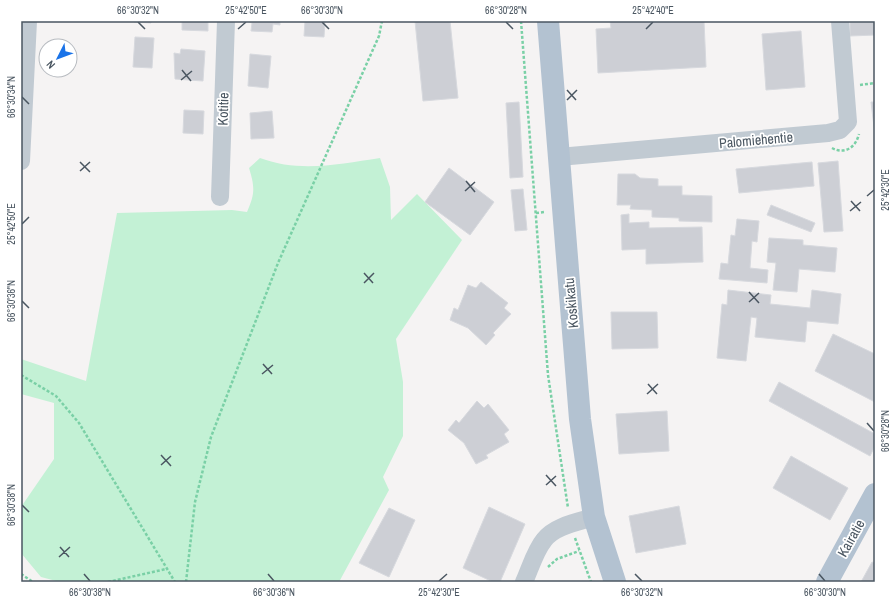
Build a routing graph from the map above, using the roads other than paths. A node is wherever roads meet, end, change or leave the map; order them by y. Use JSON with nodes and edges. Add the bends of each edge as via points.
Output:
{"nodes":[{"id":1,"x":28,"y":21,"type":"edge"},
{"id":2,"x":226,"y":21,"type":"edge"},
{"id":3,"x":548,"y":21,"type":"edge"},
{"id":4,"x":840,"y":21,"type":"edge"},
{"id":5,"x":559,"y":157,"type":"junction"},
{"id":6,"x":21,"y":161,"type":"edge"},
{"id":7,"x":220,"y":197,"type":"dead end"},
{"id":8,"x":875,"y":494,"type":"edge"},
{"id":9,"x":594,"y":517,"type":"junction"},
{"id":10,"x":524,"y":582,"type":"edge"},
{"id":11,"x":615,"y":582,"type":"edge"},
{"id":12,"x":827,"y":582,"type":"edge"}],
"edges":[{"from":1,"to":6,"type":"street"},
{"from":2,"to":7,"type":"street","name":"Kotitie"},
{"from":3,"to":5,"type":"main road","name":"Koskikatu"},
{"from":4,"to":5,"type":"street","name":"Palomiehentie","via":[[848,122],[840,130],[828,134]]},
{"from":5,"to":9,"type":"main road","name":"Koskikatu","via":[[580,419]]},
{"from":8,"to":12,"type":"main road","name":"Kairatie"},
{"from":9,"to":10,"type":"street","via":[[554,531],[543,540]]},
{"from":9,"to":11,"type":"main road","name":"Koskikatu"}]}
